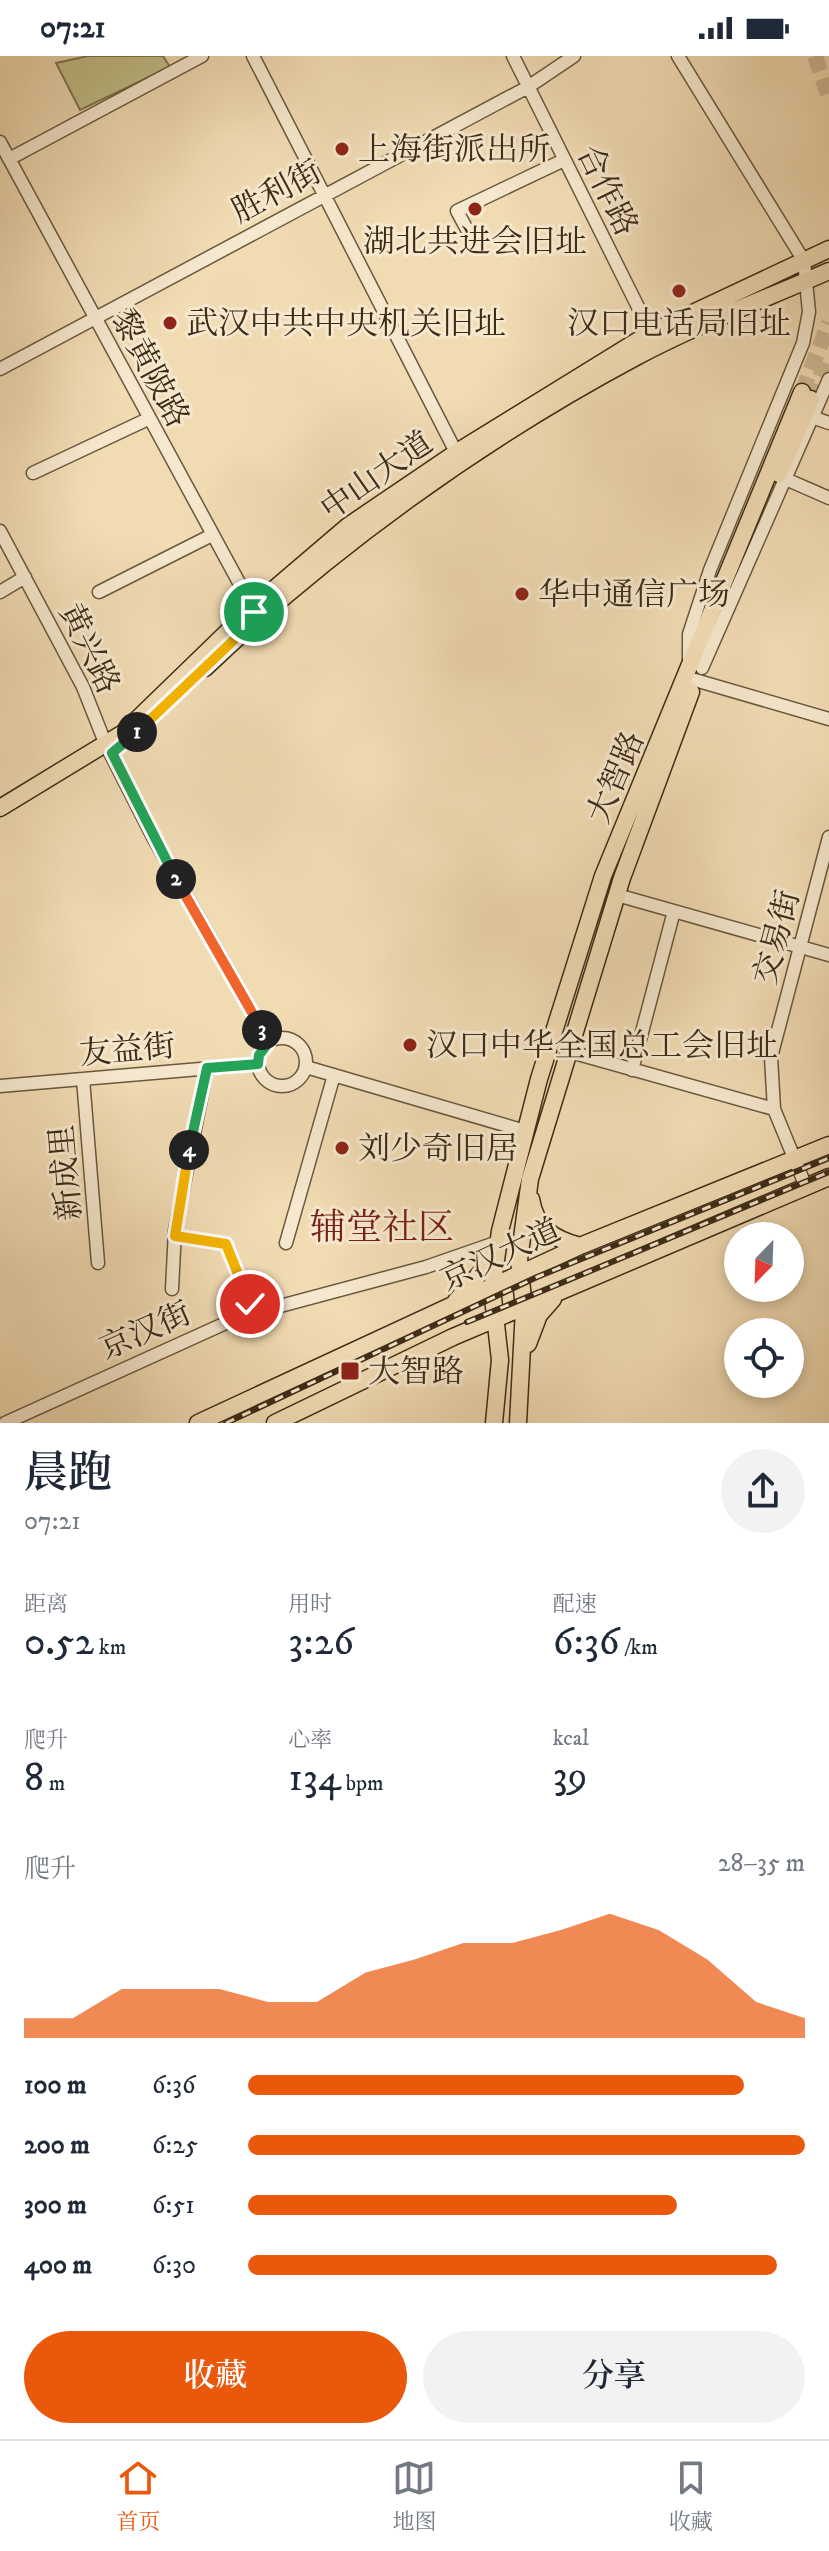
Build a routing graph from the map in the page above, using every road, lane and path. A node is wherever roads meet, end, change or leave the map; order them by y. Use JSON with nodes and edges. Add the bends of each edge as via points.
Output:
{"nodes":[{"id":1,"x":202,"y":56,"type":"edge"},
{"id":2,"x":253,"y":56,"type":"edge"},
{"id":3,"x":513,"y":56,"type":"edge"},
{"id":4,"x":574,"y":56,"type":"edge"},
{"id":5,"x":678,"y":56,"type":"edge"},
{"id":6,"x":528,"y":87,"type":"junction"},
{"id":7,"x":0,"y":142,"type":"edge"},
{"id":8,"x":9,"y":159,"type":"junction"},
{"id":9,"x":564,"y":160,"type":"junction"},
{"id":10,"x":324,"y":196,"type":"junction"},
{"id":11,"x":477,"y":248,"type":"dead end"},
{"id":12,"x":829,"y":249,"type":"edge"},
{"id":13,"x":804,"y":261,"type":"junction"},
{"id":14,"x":829,"y":271,"type":"edge"},
{"id":15,"x":806,"y":281,"type":"junction"},
{"id":16,"x":94,"y":316,"type":"junction"},
{"id":17,"x":654,"y":339,"type":"junction"},
{"id":18,"x":0,"y":369,"type":"edge"},
{"id":19,"x":829,"y":379,"type":"edge"},
{"id":20,"x":812,"y":417,"type":"junction"},
{"id":21,"x":148,"y":419,"type":"junction"},
{"id":22,"x":829,"y":423,"type":"edge"},
{"id":23,"x":459,"y":458,"type":"junction"},
{"id":24,"x":33,"y":473,"type":"dead end"},
{"id":25,"x":782,"y":477,"type":"junction"},
{"id":26,"x":829,"y":498,"type":"edge"},
{"id":27,"x":0,"y":531,"type":"edge"},
{"id":28,"x":212,"y":535,"type":"junction"},
{"id":29,"x":25,"y":577,"type":"junction"},
{"id":30,"x":0,"y":592,"type":"edge"},
{"id":31,"x":99,"y":592,"type":"dead end"},
{"id":32,"x":255,"y":612,"type":"junction"},
{"id":33,"x":695,"y":673,"type":"junction"},
{"id":34,"x":829,"y":719,"type":"edge"},
{"id":35,"x":109,"y":749,"type":"junction"},
{"id":36,"x":0,"y":808,"type":"edge"},
{"id":37,"x":0,"y":821,"type":"edge"},
{"id":38,"x":829,"y":837,"type":"edge"},
{"id":39,"x":617,"y":895,"type":"junction"},
{"id":40,"x":674,"y":911,"type":"junction"},
{"id":41,"x":800,"y":946,"type":"junction"},
{"id":42,"x":829,"y":955,"type":"edge"},
{"id":43,"x":269,"y":1042,"type":"junction"},
{"id":44,"x":567,"y":1051,"type":"junction"},
{"id":45,"x":258,"y":1064,"type":"junction"},
{"id":46,"x":306,"y":1067,"type":"junction"},
{"id":47,"x":207,"y":1068,"type":"junction"},
{"id":48,"x":632,"y":1070,"type":"junction"},
{"id":49,"x":334,"y":1075,"type":"junction"},
{"id":50,"x":83,"y":1079,"type":"junction"},
{"id":51,"x":0,"y":1086,"type":"edge"},
{"id":52,"x":774,"y":1109,"type":"junction"},
{"id":53,"x":525,"y":1131,"type":"junction"},
{"id":54,"x":829,"y":1145,"type":"edge"},
{"id":55,"x":796,"y":1159,"type":"junction"},
{"id":56,"x":829,"y":1177,"type":"edge"},
{"id":57,"x":530,"y":1179,"type":"junction"},
{"id":58,"x":806,"y":1187,"type":"junction"},
{"id":59,"x":175,"y":1236,"type":"junction"},
{"id":60,"x":286,"y":1243,"type":"dead end"},
{"id":61,"x":495,"y":1243,"type":"joint"},
{"id":62,"x":580,"y":1246,"type":"junction"},
{"id":63,"x":98,"y":1263,"type":"dead end"},
{"id":64,"x":519,"y":1275,"type":"junction"},
{"id":65,"x":568,"y":1287,"type":"junction"},
{"id":66,"x":172,"y":1289,"type":"dead end"},
{"id":67,"x":492,"y":1289,"type":"junction"},
{"id":68,"x":524,"y":1309,"type":"junction"},
{"id":69,"x":446,"y":1310,"type":"junction"},
{"id":70,"x":254,"y":1312,"type":"junction"},
{"id":71,"x":494,"y":1322,"type":"junction"},
{"id":72,"x":522,"y":1377,"type":"junction"},
{"id":73,"x":5,"y":1423,"type":"edge"},
{"id":74,"x":198,"y":1423,"type":"edge"},
{"id":75,"x":275,"y":1423,"type":"edge"},
{"id":76,"x":494,"y":1423,"type":"edge"},
{"id":77,"x":518,"y":1423,"type":"edge"}],
"edges":[{"from":1,"to":8,"type":"street"},
{"from":2,"to":10,"type":"street"},
{"from":3,"to":6,"type":"street","name":"合作路"},
{"from":4,"to":6,"type":"street","name":"胜利街"},
{"from":5,"to":13,"type":"street"},
{"from":6,"to":9,"type":"street","name":"合作路"},
{"from":6,"to":10,"type":"street","name":"胜利街"},
{"from":7,"to":8,"type":"street","name":"黎黄陂路"},
{"from":8,"to":16,"type":"street","name":"黎黄陂路"},
{"from":9,"to":11,"type":"street","via":[[457,211]]},
{"from":9,"to":17,"type":"street","name":"合作路"},
{"from":10,"to":16,"type":"street","name":"胜利街"},
{"from":10,"to":23,"type":"street"},
{"from":12,"to":13,"type":"main road","name":"中山大道"},
{"from":13,"to":15,"type":"street","name":"大智路"},
{"from":13,"to":17,"type":"main road","name":"中山大道"},
{"from":14,"to":15,"type":"main road","name":"中山大道"},
{"from":15,"to":17,"type":"main road","name":"中山大道"},
{"from":15,"to":33,"type":"street","name":"大智路","via":[[809,312],[803,343],[689,634]]},
{"from":16,"to":18,"type":"street","name":"胜利街"},
{"from":16,"to":21,"type":"street","name":"黎黄陂路"},
{"from":17,"to":23,"type":"main road","name":"中山大道","via":[[559,402]]},
{"from":19,"to":20,"type":"street","name":"大智路"},
{"from":20,"to":22,"type":"street"},
{"from":20,"to":25,"type":"street","name":"大智路"},
{"from":21,"to":24,"type":"street"},
{"from":21,"to":28,"type":"street","name":"黎黄陂路"},
{"from":23,"to":32,"type":"main road","name":"中山大道"},
{"from":25,"to":26,"type":"street"},
{"from":25,"to":33,"type":"main road","name":"大智路"},
{"from":25,"to":33,"type":"main road","name":"大智路","via":[[807,396]]},
{"from":27,"to":29,"type":"street","name":"黄兴路"},
{"from":28,"to":31,"type":"street"},
{"from":28,"to":32,"type":"street","name":"黎黄陂路"},
{"from":29,"to":30,"type":"street"},
{"from":29,"to":35,"type":"street","name":"黄兴路"},
{"from":32,"to":35,"type":"main road","name":"中山大道"},
{"from":33,"to":34,"type":"street"},
{"from":33,"to":39,"type":"main road","name":"大智路"},
{"from":33,"to":53,"type":"main road","name":"大智路","via":[[603,876]]},
{"from":35,"to":36,"type":"main road","name":"中山大道"},
{"from":35,"to":37,"type":"main road","name":"中山大道"},
{"from":35,"to":43,"type":"street","name":"黄兴路"},
{"from":38,"to":41,"type":"street","name":"交易街"},
{"from":39,"to":40,"type":"street"},
{"from":39,"to":44,"type":"main road","name":"大智路"},
{"from":40,"to":41,"type":"street"},
{"from":40,"to":48,"type":"street"},
{"from":41,"to":42,"type":"street"},
{"from":41,"to":52,"type":"street","name":"交易街","via":[[771,1057]]},
{"from":43,"to":45,"type":"street"},
{"from":43,"to":46,"type":"street","via":[[283,1038],[299,1044]]},
{"from":44,"to":48,"type":"street"},
{"from":44,"to":57,"type":"main road","name":"大智路"},
{"from":45,"to":46,"type":"street","via":[[265,1079],[279,1086],[295,1083]]},
{"from":45,"to":47,"type":"street","name":"友益街"},
{"from":46,"to":49,"type":"street"},
{"from":47,"to":50,"type":"street","name":"友益街"},
{"from":47,"to":59,"type":"street"},
{"from":48,"to":52,"type":"street"},
{"from":49,"to":53,"type":"street"},
{"from":49,"to":60,"type":"street"},
{"from":50,"to":51,"type":"street","name":"友益街"},
{"from":50,"to":63,"type":"street","name":"新成里"},
{"from":52,"to":55,"type":"street","name":"交易街"},
{"from":53,"to":67,"type":"main road","name":"大智路","via":[[500,1231]]},
{"from":54,"to":55,"type":"main road","name":"京汉大道"},
{"from":55,"to":58,"type":"street","name":"交易街"},
{"from":55,"to":62,"type":"main road","name":"京汉大道"},
{"from":56,"to":58,"type":"main road","name":"京汉大道"},
{"from":57,"to":62,"type":"main road","via":[[538,1224],[554,1237]]},
{"from":57,"to":64,"type":"main road","name":"大智路"},
{"from":58,"to":65,"type":"main road","name":"京汉大道"},
{"from":59,"to":66,"type":"street"},
{"from":59,"to":70,"type":"street","via":[[226,1244]]},
{"from":61,"to":69,"type":"main road","via":[[482,1271]]},
{"from":61,"to":70,"type":"street","name":"京汉街","via":[[426,1267]]},
{"from":62,"to":64,"type":"main road","name":"京汉大道"},
{"from":64,"to":67,"type":"main road","name":"京汉大道"},
{"from":64,"to":68,"type":"main road","name":"大智路"},
{"from":65,"to":68,"type":"main road","name":"京汉大道"},
{"from":65,"to":72,"type":"main road","via":[[539,1315]]},
{"from":67,"to":69,"type":"main road","name":"京汉大道"},
{"from":67,"to":71,"type":"main road","name":"大智路"},
{"from":68,"to":71,"type":"main road","name":"京汉大道"},
{"from":68,"to":72,"type":"main road","name":"大智路"},
{"from":69,"to":74,"type":"main road","name":"京汉大道"},
{"from":70,"to":73,"type":"street","name":"京汉街"},
{"from":71,"to":75,"type":"main road","name":"京汉大道"},
{"from":71,"to":76,"type":"main road","name":"大智路","via":[[500,1360]]},
{"from":72,"to":77,"type":"main road"}]}
